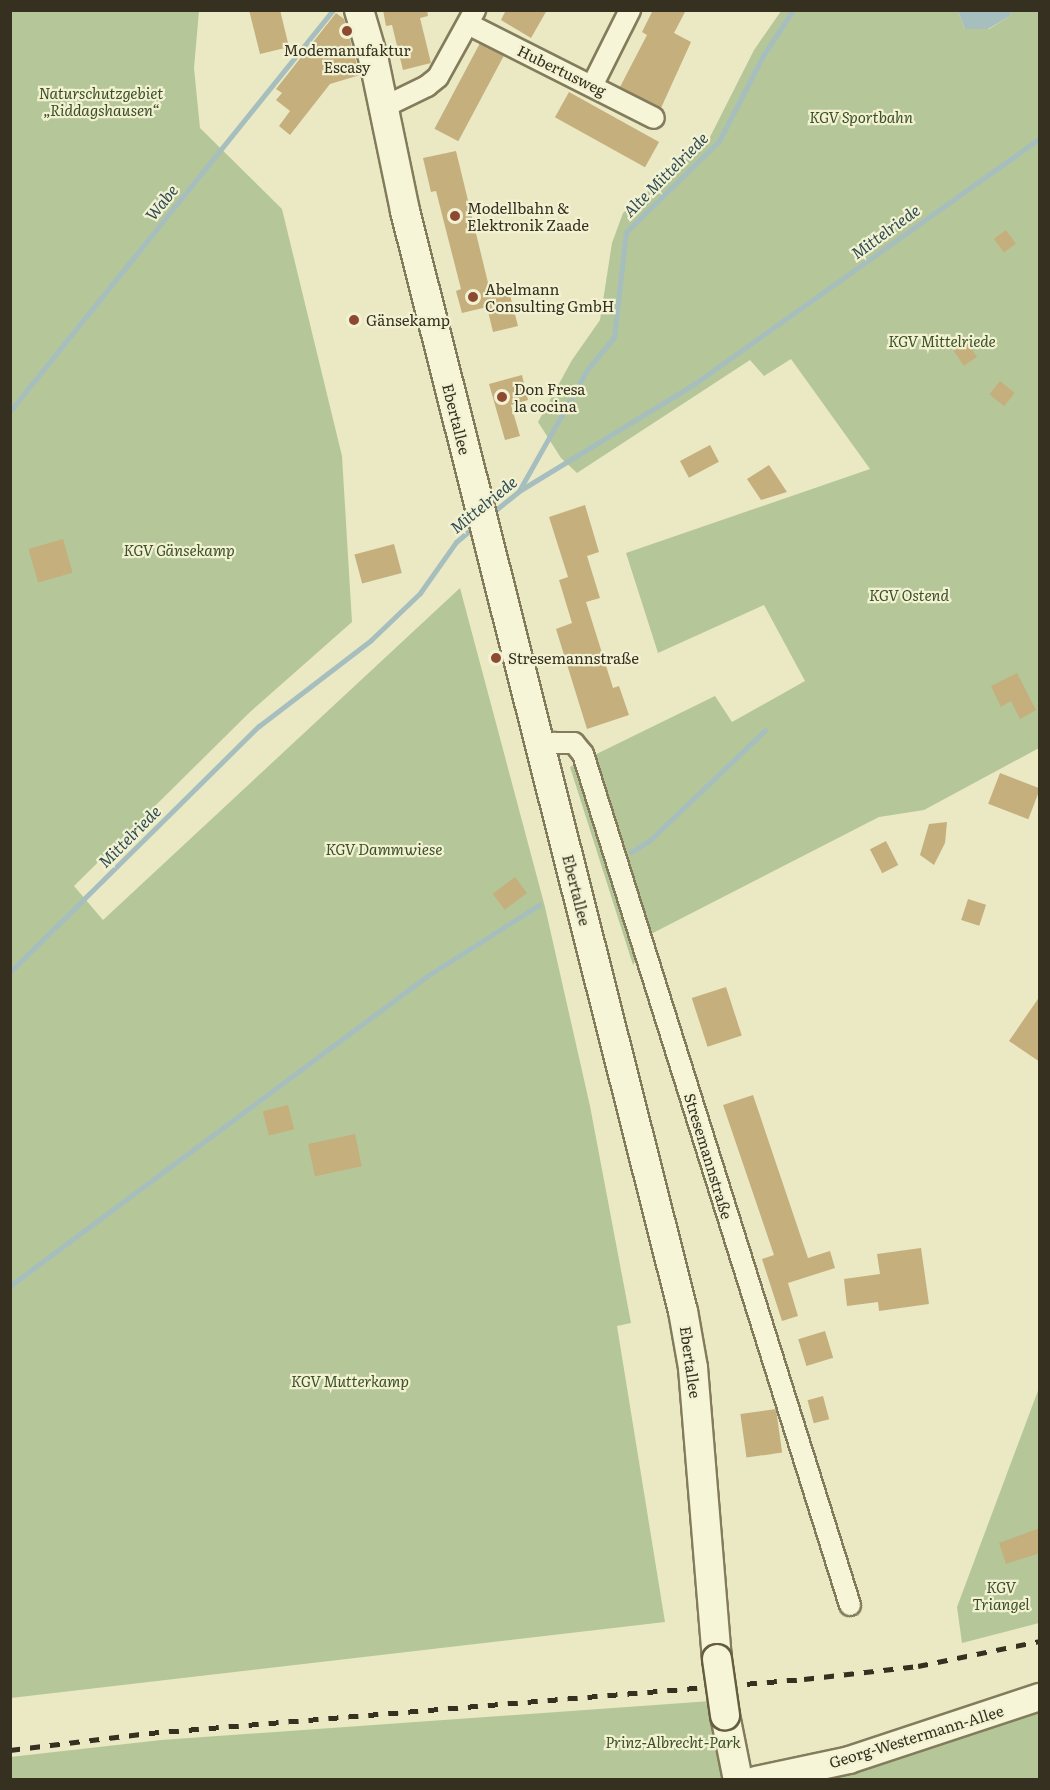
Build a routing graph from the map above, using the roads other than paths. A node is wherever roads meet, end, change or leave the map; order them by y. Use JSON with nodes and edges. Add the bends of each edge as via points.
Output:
{"nodes":[{"id":1,"x":359,"y":10,"type":"edge"},
{"id":2,"x":630,"y":10,"type":"edge"},
{"id":3,"x":472,"y":17,"type":"edge"},
{"id":4,"x":593,"y":84,"type":"junction"},
{"id":5,"x":384,"y":107,"type":"junction"},
{"id":6,"x":654,"y":118,"type":"dead end"},
{"id":7,"x":540,"y":748,"type":"junction"},
{"id":8,"x":850,"y":1605,"type":"dead end"},
{"id":9,"x":1040,"y":1697,"type":"edge"},
{"id":10,"x":738,"y":1779,"type":"edge"},
{"id":11,"x":756,"y":1779,"type":"edge"}],
"edges":[{"from":1,"to":5,"type":"main road","name":"Ebertallee"},
{"from":2,"to":4,"type":"street"},
{"from":3,"to":4,"type":"street","name":"Hubertusweg"},
{"from":3,"to":5,"type":"street","via":[[438,77]]},
{"from":4,"to":6,"type":"street","name":"Hubertusweg"},
{"from":5,"to":7,"type":"main road","name":"Ebertallee","via":[[405,211]]},
{"from":7,"to":8,"type":"street","name":"Stresemannstraße","via":[[554,742],[574,743],[583,754]]},
{"from":7,"to":10,"type":"main road","name":"Ebertallee","bridge":true,"via":[[683,1311],[693,1368],[717,1659]]},
{"from":9,"to":11,"type":"street","name":"Georg-Westermann-Allee","via":[[849,1760]]}]}
